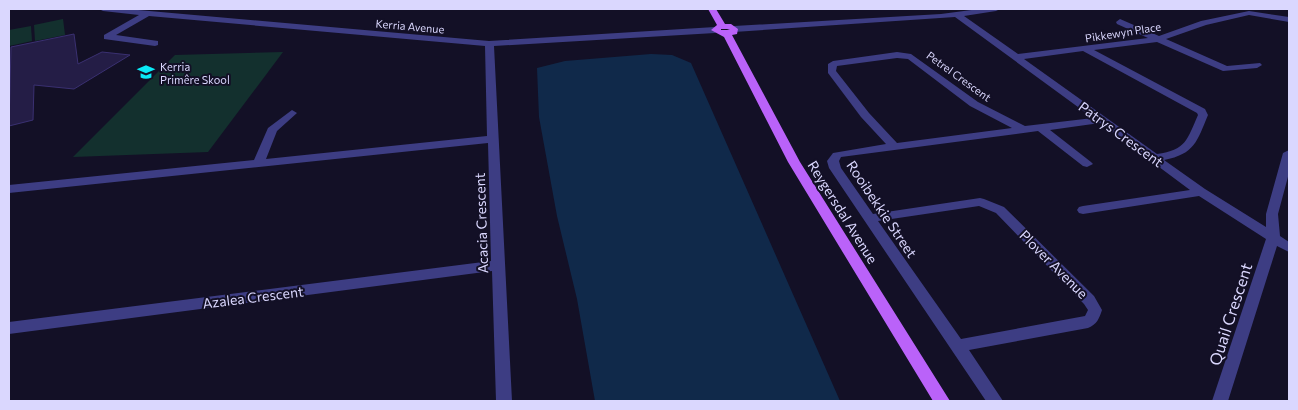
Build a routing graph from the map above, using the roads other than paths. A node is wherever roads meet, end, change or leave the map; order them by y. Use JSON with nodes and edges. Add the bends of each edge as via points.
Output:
{"nodes":[{"id":1,"x":103,"y":9,"type":"edge"},
{"id":2,"x":712,"y":9,"type":"edge"},
{"id":3,"x":996,"y":9,"type":"edge"},
{"id":4,"x":1257,"y":11,"type":"edge"},
{"id":5,"x":148,"y":13,"type":"junction"},
{"id":6,"x":958,"y":15,"type":"junction"},
{"id":7,"x":1289,"y":19,"type":"edge"},
{"id":8,"x":1120,"y":22,"type":"dead end"},
{"id":9,"x":724,"y":30,"type":"junction"},
{"id":10,"x":1159,"y":39,"type":"junction"},
{"id":11,"x":154,"y":44,"type":"dead end"},
{"id":12,"x":489,"y":44,"type":"junction"},
{"id":13,"x":1086,"y":49,"type":"junction"},
{"id":14,"x":1016,"y":57,"type":"junction"},
{"id":15,"x":1257,"y":65,"type":"dead end"},
{"id":16,"x":292,"y":113,"type":"dead end"},
{"id":17,"x":1102,"y":120,"type":"junction"},
{"id":18,"x":1041,"y":128,"type":"junction"},
{"id":19,"x":1024,"y":130,"type":"junction"},
{"id":20,"x":492,"y":139,"type":"junction"},
{"id":21,"x":894,"y":146,"type":"junction"},
{"id":22,"x":1289,"y":154,"type":"edge"},
{"id":23,"x":1154,"y":158,"type":"junction"},
{"id":24,"x":258,"y":164,"type":"junction"},
{"id":25,"x":1087,"y":164,"type":"dead end"},
{"id":26,"x":9,"y":189,"type":"edge"},
{"id":27,"x":1201,"y":192,"type":"junction"},
{"id":28,"x":1083,"y":210,"type":"dead end"},
{"id":29,"x":870,"y":218,"type":"junction"},
{"id":30,"x":1273,"y":238,"type":"junction"},
{"id":31,"x":1289,"y":248,"type":"edge"},
{"id":32,"x":498,"y":265,"type":"junction"},
{"id":33,"x":9,"y":328,"type":"edge"},
{"id":34,"x":957,"y":346,"type":"junction"},
{"id":35,"x":504,"y":401,"type":"edge"},
{"id":36,"x":942,"y":401,"type":"edge"},
{"id":37,"x":995,"y":401,"type":"edge"},
{"id":38,"x":1220,"y":401,"type":"edge"}],
"edges":[{"from":1,"to":5,"type":"street","name":"Kerria Avenue"},
{"from":2,"to":9,"type":"main road","name":"Reygersdal Avenue"},
{"from":3,"to":6,"type":"street","name":"Kerria Avenue"},
{"from":4,"to":7,"type":"street","name":"Pikkewyn Place"},
{"from":4,"to":10,"type":"street","name":"Pikkewyn Place","via":[[1204,22]]},
{"from":5,"to":11,"type":"street","via":[[107,37]]},
{"from":5,"to":12,"type":"street","name":"Kerria Avenue"},
{"from":6,"to":9,"type":"street","name":"Kerria Avenue"},
{"from":6,"to":14,"type":"street","name":"Patrys Crescent"},
{"from":8,"to":10,"type":"street"},
{"from":9,"to":12,"type":"street","name":"Kerria Avenue"},
{"from":9,"to":36,"type":"main road","name":"Reygersdal Avenue","via":[[794,162]]},
{"from":10,"to":13,"type":"street","name":"Pikkewyn Place"},
{"from":10,"to":15,"type":"street","via":[[1226,69]]},
{"from":12,"to":20,"type":"street","name":"Acacia Crescent"},
{"from":13,"to":14,"type":"street","name":"Pikkewyn Place"},
{"from":13,"to":23,"type":"street","via":[[1201,111],[1202,116],[1187,150]]},
{"from":14,"to":17,"type":"street","name":"Patrys Crescent"},
{"from":16,"to":24,"type":"street","via":[[272,130]]},
{"from":17,"to":18,"type":"street","name":"Rooibekkie Street"},
{"from":17,"to":23,"type":"street","name":"Patrys Crescent"},
{"from":18,"to":19,"type":"street","name":"Rooibekkie Street"},
{"from":18,"to":25,"type":"street"},
{"from":19,"to":21,"type":"street","name":"Rooibekkie Street"},
{"from":19,"to":21,"type":"street","name":"Petrel Crescent","via":[[974,104],[911,57],[897,55],[833,64],[831,71]]},
{"from":20,"to":24,"type":"street"},
{"from":20,"to":32,"type":"street","name":"Acacia Crescent"},
{"from":21,"to":29,"type":"street","name":"Rooibekkie Street","via":[[843,153],[833,161]]},
{"from":22,"to":30,"type":"street","name":"Quail Crescent","via":[[1272,214]]},
{"from":23,"to":27,"type":"street","name":"Patrys Crescent"},
{"from":24,"to":26,"type":"street"},
{"from":27,"to":28,"type":"street"},
{"from":27,"to":30,"type":"street","name":"Patrys Crescent"},
{"from":29,"to":34,"type":"street","name":"Rooibekkie Street"},
{"from":29,"to":34,"type":"street","name":"Plover Avenue","via":[[980,202],[992,205],[1089,300],[1095,310],[1091,320],[1083,324]]},
{"from":30,"to":31,"type":"street","name":"Patrys Crescent"},
{"from":30,"to":38,"type":"street","name":"Quail Crescent"},
{"from":32,"to":33,"type":"street","name":"Azalea Crescent"},
{"from":32,"to":35,"type":"street","name":"Acacia Crescent"},
{"from":34,"to":37,"type":"street","name":"Rooibekkie Street"}]}
